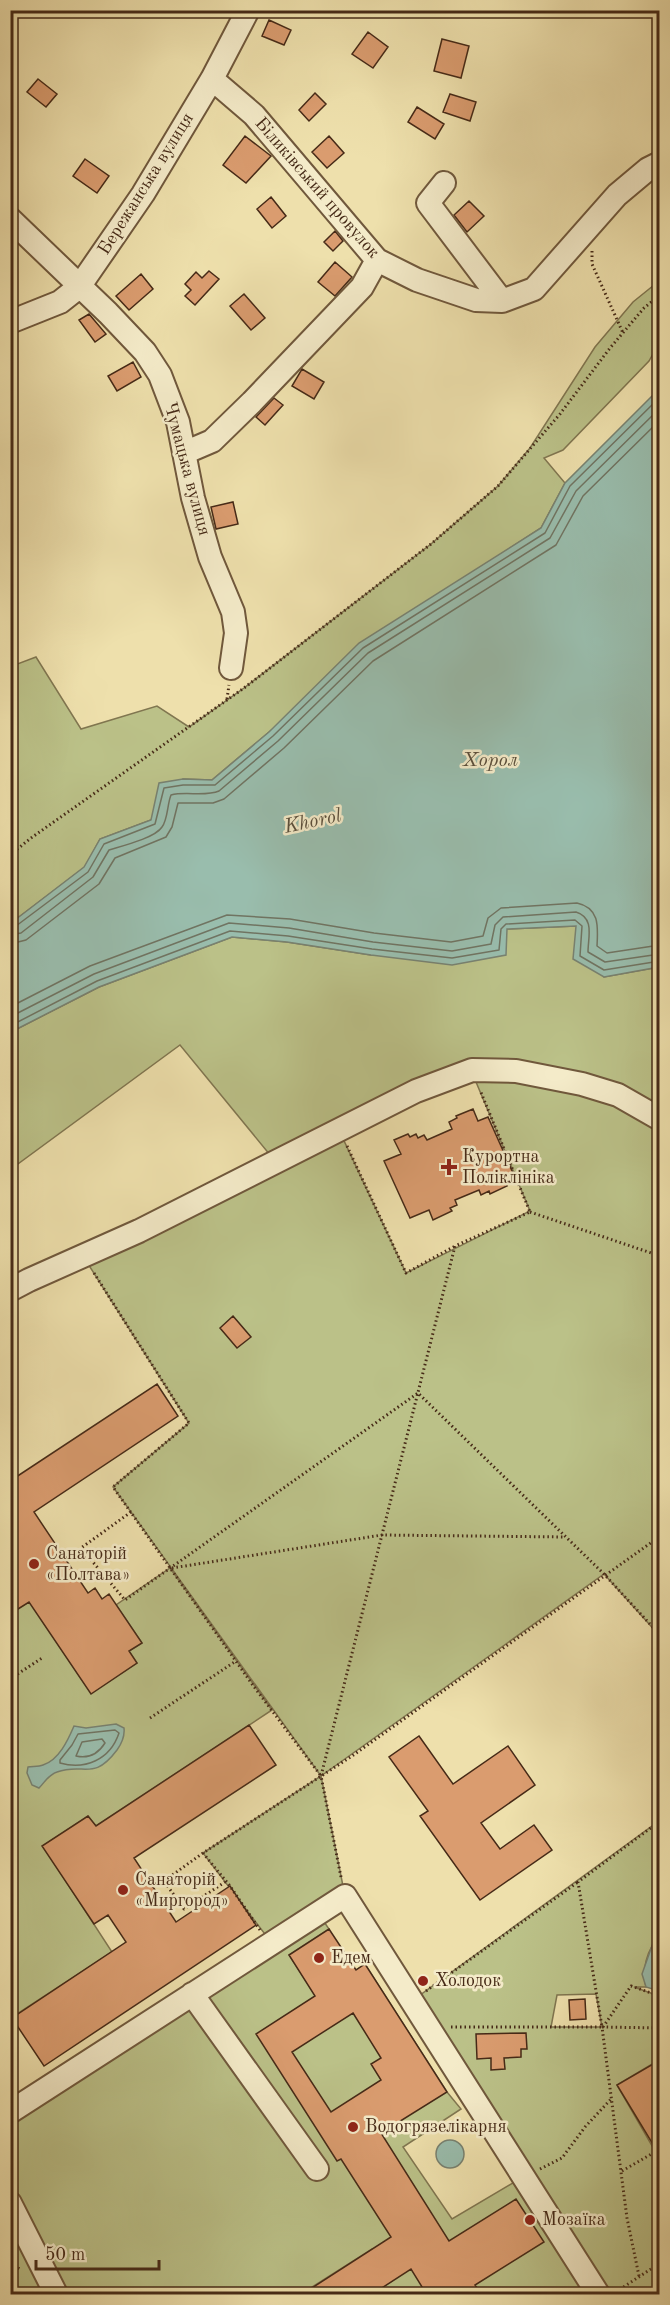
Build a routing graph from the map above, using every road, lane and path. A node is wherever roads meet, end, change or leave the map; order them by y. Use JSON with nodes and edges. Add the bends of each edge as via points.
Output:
{"nodes":[{"id":1,"x":248,"y":10,"type":"edge"},
{"id":2,"x":212,"y":79,"type":"junction"},
{"id":3,"x":660,"y":163,"type":"edge"},
{"id":4,"x":444,"y":183,"type":"dead end"},
{"id":5,"x":10,"y":219,"type":"edge"},
{"id":6,"x":592,"y":224,"type":"junction"},
{"id":7,"x":377,"y":260,"type":"junction"},
{"id":8,"x":79,"y":287,"type":"junction"},
{"id":9,"x":660,"y":295,"type":"edge"},
{"id":10,"x":502,"y":301,"type":"junction"},
{"id":11,"x":10,"y":322,"type":"edge"},
{"id":12,"x":622,"y":333,"type":"junction"},
{"id":13,"x":184,"y":453,"type":"junction"},
{"id":14,"x":231,"y":668,"type":"dead end"},
{"id":15,"x":10,"y":855,"type":"edge"},
{"id":16,"x":472,"y":1070,"type":"junction"},
{"id":17,"x":660,"y":1119,"type":"edge"},
{"id":18,"x":339,"y":1130,"type":"junction"},
{"id":19,"x":530,"y":1212,"type":"junction"},
{"id":20,"x":455,"y":1246,"type":"junction"},
{"id":21,"x":83,"y":1256,"type":"junction"},
{"id":22,"x":660,"y":1256,"type":"edge"},
{"id":23,"x":10,"y":1290,"type":"edge"},
{"id":24,"x":418,"y":1393,"type":"junction"},
{"id":25,"x":131,"y":1512,"type":"junction"},
{"id":26,"x":382,"y":1535,"type":"junction"},
{"id":27,"x":565,"y":1537,"type":"junction"},
{"id":28,"x":660,"y":1537,"type":"edge"},
{"id":29,"x":652,"y":1542,"type":"junction"},
{"id":30,"x":660,"y":1544,"type":"edge"},
{"id":31,"x":170,"y":1568,"type":"junction"},
{"id":32,"x":604,"y":1574,"type":"junction"},
{"id":33,"x":660,"y":1635,"type":"edge"},
{"id":34,"x":42,"y":1658,"type":"dead end"},
{"id":35,"x":236,"y":1661,"type":"junction"},
{"id":36,"x":10,"y":1679,"type":"edge"},
{"id":37,"x":150,"y":1718,"type":"dead end"},
{"id":38,"x":321,"y":1776,"type":"junction"},
{"id":39,"x":660,"y":1821,"type":"edge"},
{"id":40,"x":203,"y":1853,"type":"junction"},
{"id":41,"x":225,"y":1882,"type":"junction"},
{"id":42,"x":578,"y":1882,"type":"junction"},
{"id":43,"x":345,"y":1896,"type":"junction"},
{"id":44,"x":271,"y":1942,"type":"junction"},
{"id":45,"x":192,"y":1994,"type":"junction"},
{"id":46,"x":660,"y":1996,"type":"edge"},
{"id":47,"x":412,"y":2001,"type":"junction"},
{"id":48,"x":428,"y":2027,"type":"junction"},
{"id":49,"x":602,"y":2027,"type":"junction"},
{"id":50,"x":660,"y":2028,"type":"edge"},
{"id":51,"x":612,"y":2098,"type":"junction"},
{"id":52,"x":10,"y":2112,"type":"edge"},
{"id":53,"x":660,"y":2149,"type":"edge"},
{"id":54,"x":317,"y":2169,"type":"dead end"},
{"id":55,"x":622,"y":2171,"type":"junction"},
{"id":56,"x":524,"y":2177,"type":"junction"},
{"id":57,"x":10,"y":2202,"type":"edge"},
{"id":58,"x":660,"y":2263,"type":"edge"},
{"id":59,"x":639,"y":2276,"type":"junction"},
{"id":60,"x":56,"y":2295,"type":"edge"},
{"id":61,"x":598,"y":2295,"type":"edge"},
{"id":62,"x":612,"y":2295,"type":"edge"}],
"edges":[{"from":1,"to":2,"type":"street","name":"Бережанська вулиця"},
{"from":2,"to":7,"type":"street","name":"Біликівський провулок","via":[[254,115]]},
{"from":2,"to":8,"type":"street","name":"Бережанська вулиця","via":[[143,194]]},
{"from":3,"to":6,"type":"street","name":"Біликівський провулок","via":[[617,195]]},
{"from":4,"to":10,"type":"street","via":[[429,203]]},
{"from":5,"to":8,"type":"street","name":"Чумацька вулиця"},
{"from":6,"to":10,"type":"street","name":"Біликівський провулок","via":[[534,289]]},
{"from":6,"to":12,"type":"path","via":[[592,264]]},
{"from":7,"to":10,"type":"street","name":"Біликівський провулок","via":[[450,293]]},
{"from":7,"to":13,"type":"street","via":[[362,287],[252,402],[212,441]]},
{"from":8,"to":11,"type":"street","name":"Бережанська вулиця","via":[[60,302]]},
{"from":8,"to":13,"type":"street","name":"Чумацька вулиця","via":[[145,352],[160,375],[178,422]]},
{"from":9,"to":12,"type":"path"},
{"from":12,"to":15,"type":"path","via":[[498,486],[431,544],[244,688]]},
{"from":13,"to":14,"type":"street","name":"Чумацька вулиця","via":[[210,557],[233,612],[236,633]]},
{"from":16,"to":17,"type":"street","via":[[516,1071],[582,1084],[618,1095]]},
{"from":16,"to":18,"type":"street","via":[[416,1091]]},
{"from":16,"to":19,"type":"path"},
{"from":18,"to":20,"type":"path","via":[[406,1273]]},
{"from":18,"to":21,"type":"street"},
{"from":19,"to":20,"type":"path"},
{"from":19,"to":22,"type":"path"},
{"from":20,"to":24,"type":"path"},
{"from":21,"to":23,"type":"street"},
{"from":21,"to":25,"type":"path","via":[[189,1423],[113,1487]]},
{"from":24,"to":26,"type":"path"},
{"from":24,"to":27,"type":"path"},
{"from":24,"to":31,"type":"path"},
{"from":25,"to":31,"type":"path"},
{"from":25,"to":31,"type":"path","via":[[81,1548],[124,1600]]},
{"from":26,"to":27,"type":"path"},
{"from":26,"to":31,"type":"path"},
{"from":26,"to":38,"type":"path"},
{"from":27,"to":32,"type":"path"},
{"from":28,"to":29,"type":"path"},
{"from":29,"to":30,"type":"path"},
{"from":29,"to":32,"type":"path"},
{"from":31,"to":35,"type":"path"},
{"from":32,"to":33,"type":"path"},
{"from":32,"to":38,"type":"path"},
{"from":34,"to":36,"type":"path"},
{"from":35,"to":37,"type":"path"},
{"from":35,"to":38,"type":"path"},
{"from":38,"to":40,"type":"path"},
{"from":38,"to":43,"type":"path"},
{"from":39,"to":42,"type":"path"},
{"from":40,"to":41,"type":"path"},
{"from":40,"to":41,"type":"path","via":[[164,1881],[184,1910]]},
{"from":41,"to":44,"type":"path"},
{"from":42,"to":47,"type":"path"},
{"from":42,"to":49,"type":"path"},
{"from":43,"to":44,"type":"street"},
{"from":43,"to":47,"type":"street"},
{"from":44,"to":45,"type":"street"},
{"from":45,"to":52,"type":"street"},
{"from":45,"to":54,"type":"street"},
{"from":46,"to":49,"type":"path","via":[[632,1986]]},
{"from":47,"to":48,"type":"street"},
{"from":48,"to":49,"type":"path"},
{"from":48,"to":56,"type":"street"},
{"from":49,"to":50,"type":"path"},
{"from":49,"to":51,"type":"path"},
{"from":51,"to":55,"type":"path"},
{"from":51,"to":56,"type":"path","via":[[562,2158]]},
{"from":53,"to":55,"type":"path"},
{"from":55,"to":59,"type":"path"},
{"from":56,"to":61,"type":"street"},
{"from":57,"to":60,"type":"street"},
{"from":58,"to":59,"type":"path"},
{"from":59,"to":62,"type":"path"}]}
